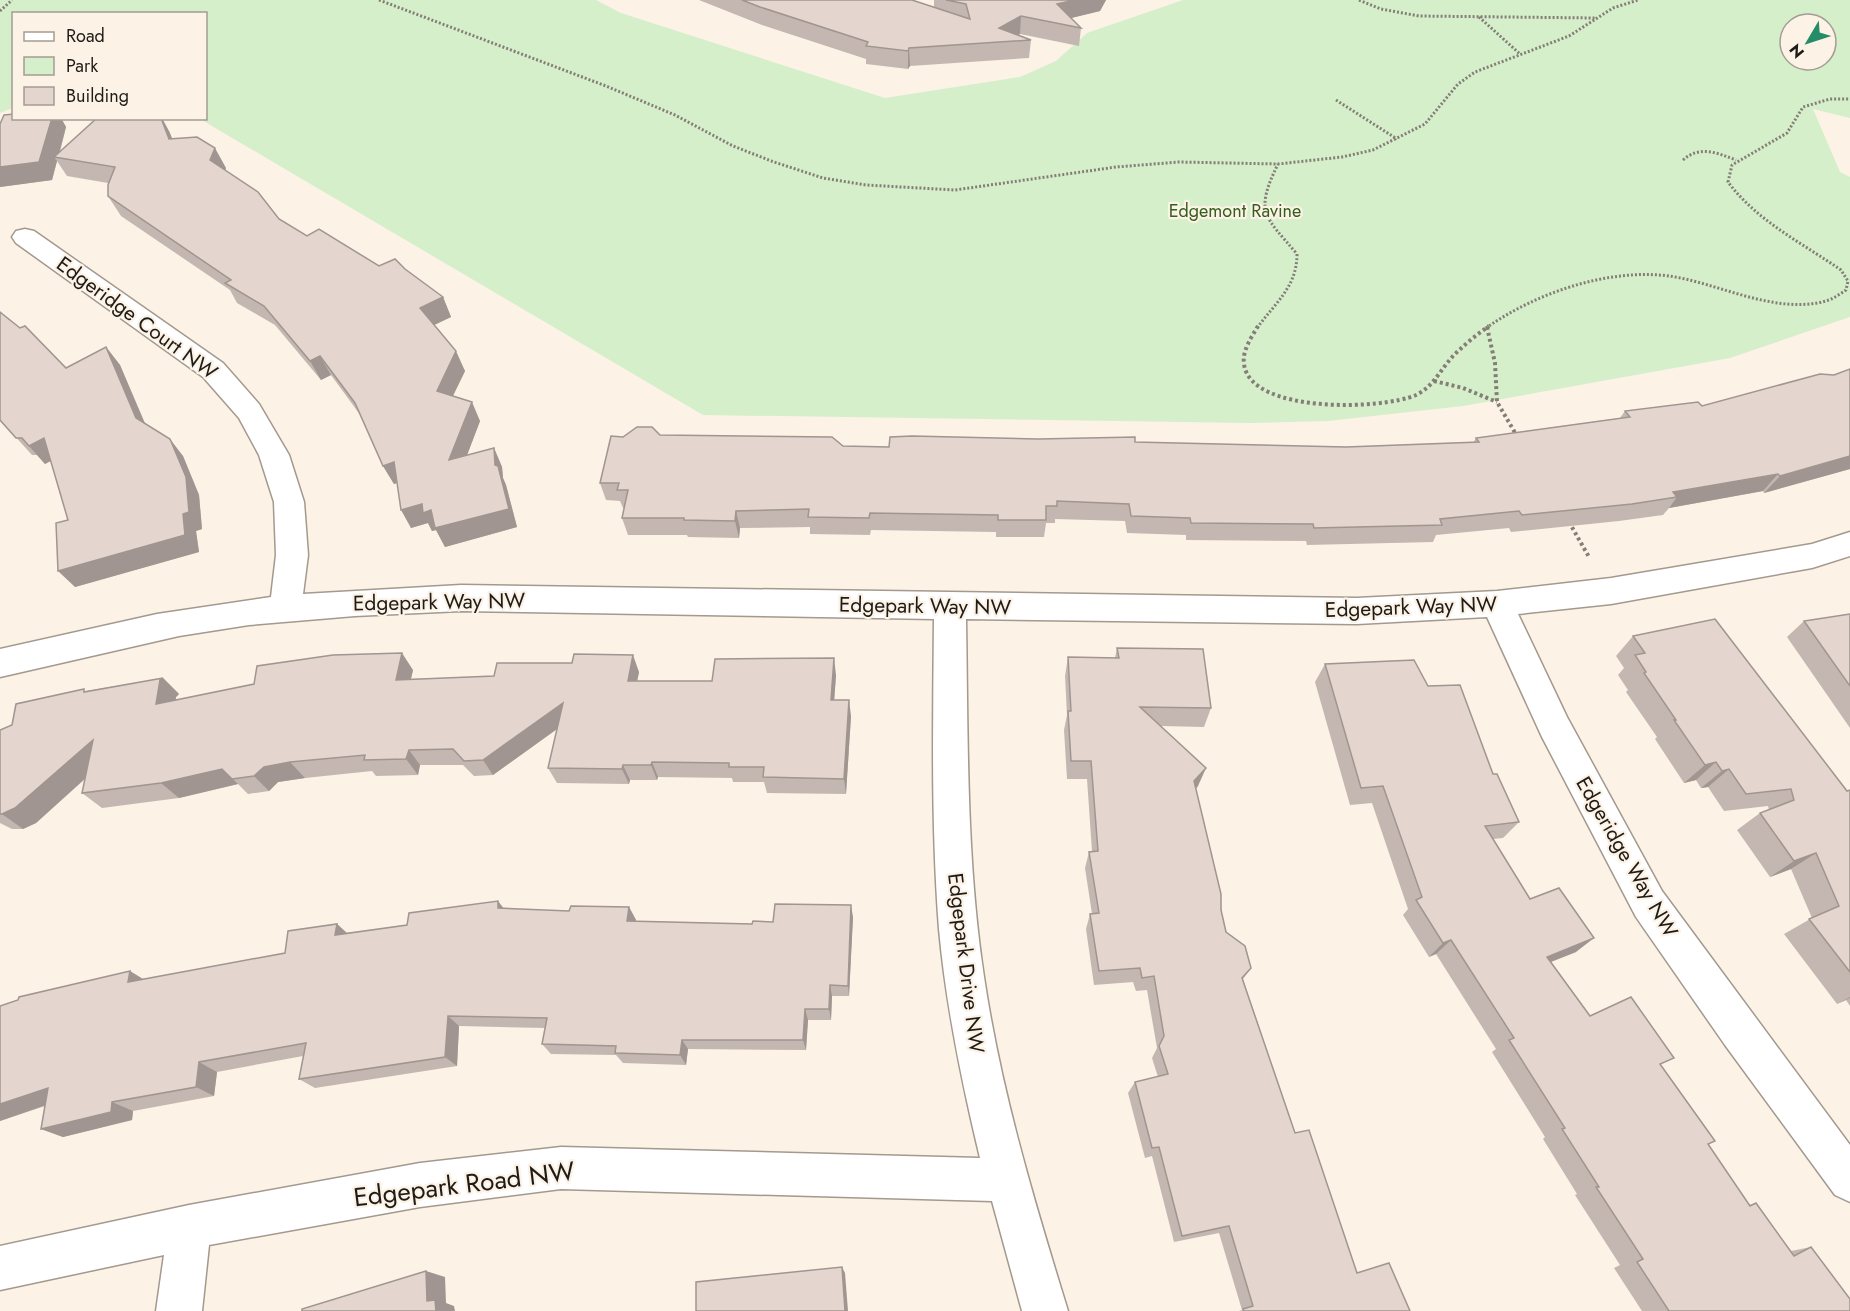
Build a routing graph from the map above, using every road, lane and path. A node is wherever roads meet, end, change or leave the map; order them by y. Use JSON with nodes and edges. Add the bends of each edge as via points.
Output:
{"nodes":[{"id":1,"x":12,"y":0,"type":"edge"},
{"id":2,"x":378,"y":0,"type":"edge"},
{"id":3,"x":1359,"y":0,"type":"edge"},
{"id":4,"x":1638,"y":0,"type":"edge"},
{"id":5,"x":0,"y":11,"type":"edge"},
{"id":6,"x":1479,"y":17,"type":"junction"},
{"id":7,"x":1595,"y":18,"type":"junction"},
{"id":8,"x":1520,"y":54,"type":"junction"},
{"id":9,"x":1850,"y":99,"type":"edge"},
{"id":10,"x":1336,"y":100,"type":"dead end"},
{"id":11,"x":1398,"y":139,"type":"junction"},
{"id":12,"x":1683,"y":160,"type":"dead end"},
{"id":13,"x":1737,"y":160,"type":"junction"},
{"id":14,"x":1278,"y":164,"type":"junction"},
{"id":15,"x":25,"y":237,"type":"dead end"},
{"id":16,"x":1487,"y":326,"type":"junction"},
{"id":17,"x":1434,"y":381,"type":"junction"},
{"id":18,"x":1497,"y":402,"type":"junction"},
{"id":19,"x":1521,"y":442,"type":"edge"},
{"id":20,"x":1563,"y":513,"type":"edge"},
{"id":21,"x":1850,"y":544,"type":"edge"},
{"id":22,"x":1611,"y":591,"type":"junction"},
{"id":23,"x":1497,"y":604,"type":"junction"},
{"id":24,"x":950,"y":606,"type":"junction"},
{"id":25,"x":285,"y":609,"type":"junction"},
{"id":26,"x":0,"y":663,"type":"edge"},
{"id":27,"x":1006,"y":1180,"type":"junction"},
{"id":28,"x":1850,"y":1180,"type":"edge"},
{"id":29,"x":189,"y":1227,"type":"junction"},
{"id":30,"x":0,"y":1268,"type":"edge"},
{"id":31,"x":179,"y":1311,"type":"edge"},
{"id":32,"x":1045,"y":1311,"type":"edge"}],
"edges":[{"from":1,"to":5,"type":"path"},
{"from":2,"to":14,"type":"path","via":[[606,86],[675,115],[733,146],[823,178],[866,185],[955,190],[1168,162]]},
{"from":3,"to":6,"type":"path","via":[[1381,9],[1419,16]]},
{"from":4,"to":7,"type":"path"},
{"from":6,"to":7,"type":"path"},
{"from":6,"to":8,"type":"path"},
{"from":7,"to":8,"type":"path","via":[[1569,36]]},
{"from":8,"to":11,"type":"path","via":[[1475,72],[1458,84],[1425,124]]},
{"from":9,"to":13,"type":"path","via":[[1824,100],[1803,108],[1787,133]]},
{"from":10,"to":11,"type":"path"},
{"from":11,"to":14,"type":"path","via":[[1342,157]]},
{"from":12,"to":13,"type":"path","via":[[1690,152],[1705,150]]},
{"from":13,"to":16,"type":"path","via":[[1728,182],[1733,190],[1754,210],[1841,270],[1848,281],[1846,290],[1838,297],[1816,304],[1790,304],[1665,275],[1617,277],[1567,289],[1519,307]]},
{"from":14,"to":17,"type":"path","via":[[1265,188],[1262,204],[1273,228],[1297,254],[1298,268],[1246,346],[1243,365],[1249,377],[1277,397],[1349,405],[1398,403],[1419,394]]},
{"from":15,"to":25,"type":"street","name":"Edgeridge Court NW","via":[[213,370],[249,411],[274,455],[289,502],[292,555]]},
{"from":16,"to":17,"type":"path","via":[[1452,357]]},
{"from":16,"to":18,"type":"path","via":[[1495,363]]},
{"from":17,"to":18,"type":"path"},
{"from":18,"to":19,"type":"path"},
{"from":20,"to":22,"type":"path"},
{"from":21,"to":22,"type":"street","name":"Edgepark Way NW","via":[[1812,556]]},
{"from":22,"to":23,"type":"street","name":"Edgepark Way NW"},
{"from":23,"to":24,"type":"street","name":"Edgepark Way NW","via":[[1357,610]]},
{"from":23,"to":28,"type":"street","name":"Edgeridge Way NW","via":[[1554,727],[1649,904]]},
{"from":24,"to":25,"type":"street","name":"Edgepark Way NW","via":[[461,598]]},
{"from":24,"to":27,"type":"street","name":"Edgepark Drive NW","via":[[954,870],[959,928],[979,1066]]},
{"from":25,"to":26,"type":"street","name":"Edgepark Way NW","via":[[180,623]]},
{"from":27,"to":29,"type":"street","name":"Edgepark Road NW","via":[[561,1168],[420,1185]]},
{"from":27,"to":32,"type":"street","name":"Edgepark Drive NW"},
{"from":29,"to":30,"type":"street","name":"Edgepark Road NW"},
{"from":29,"to":31,"type":"street"}]}
